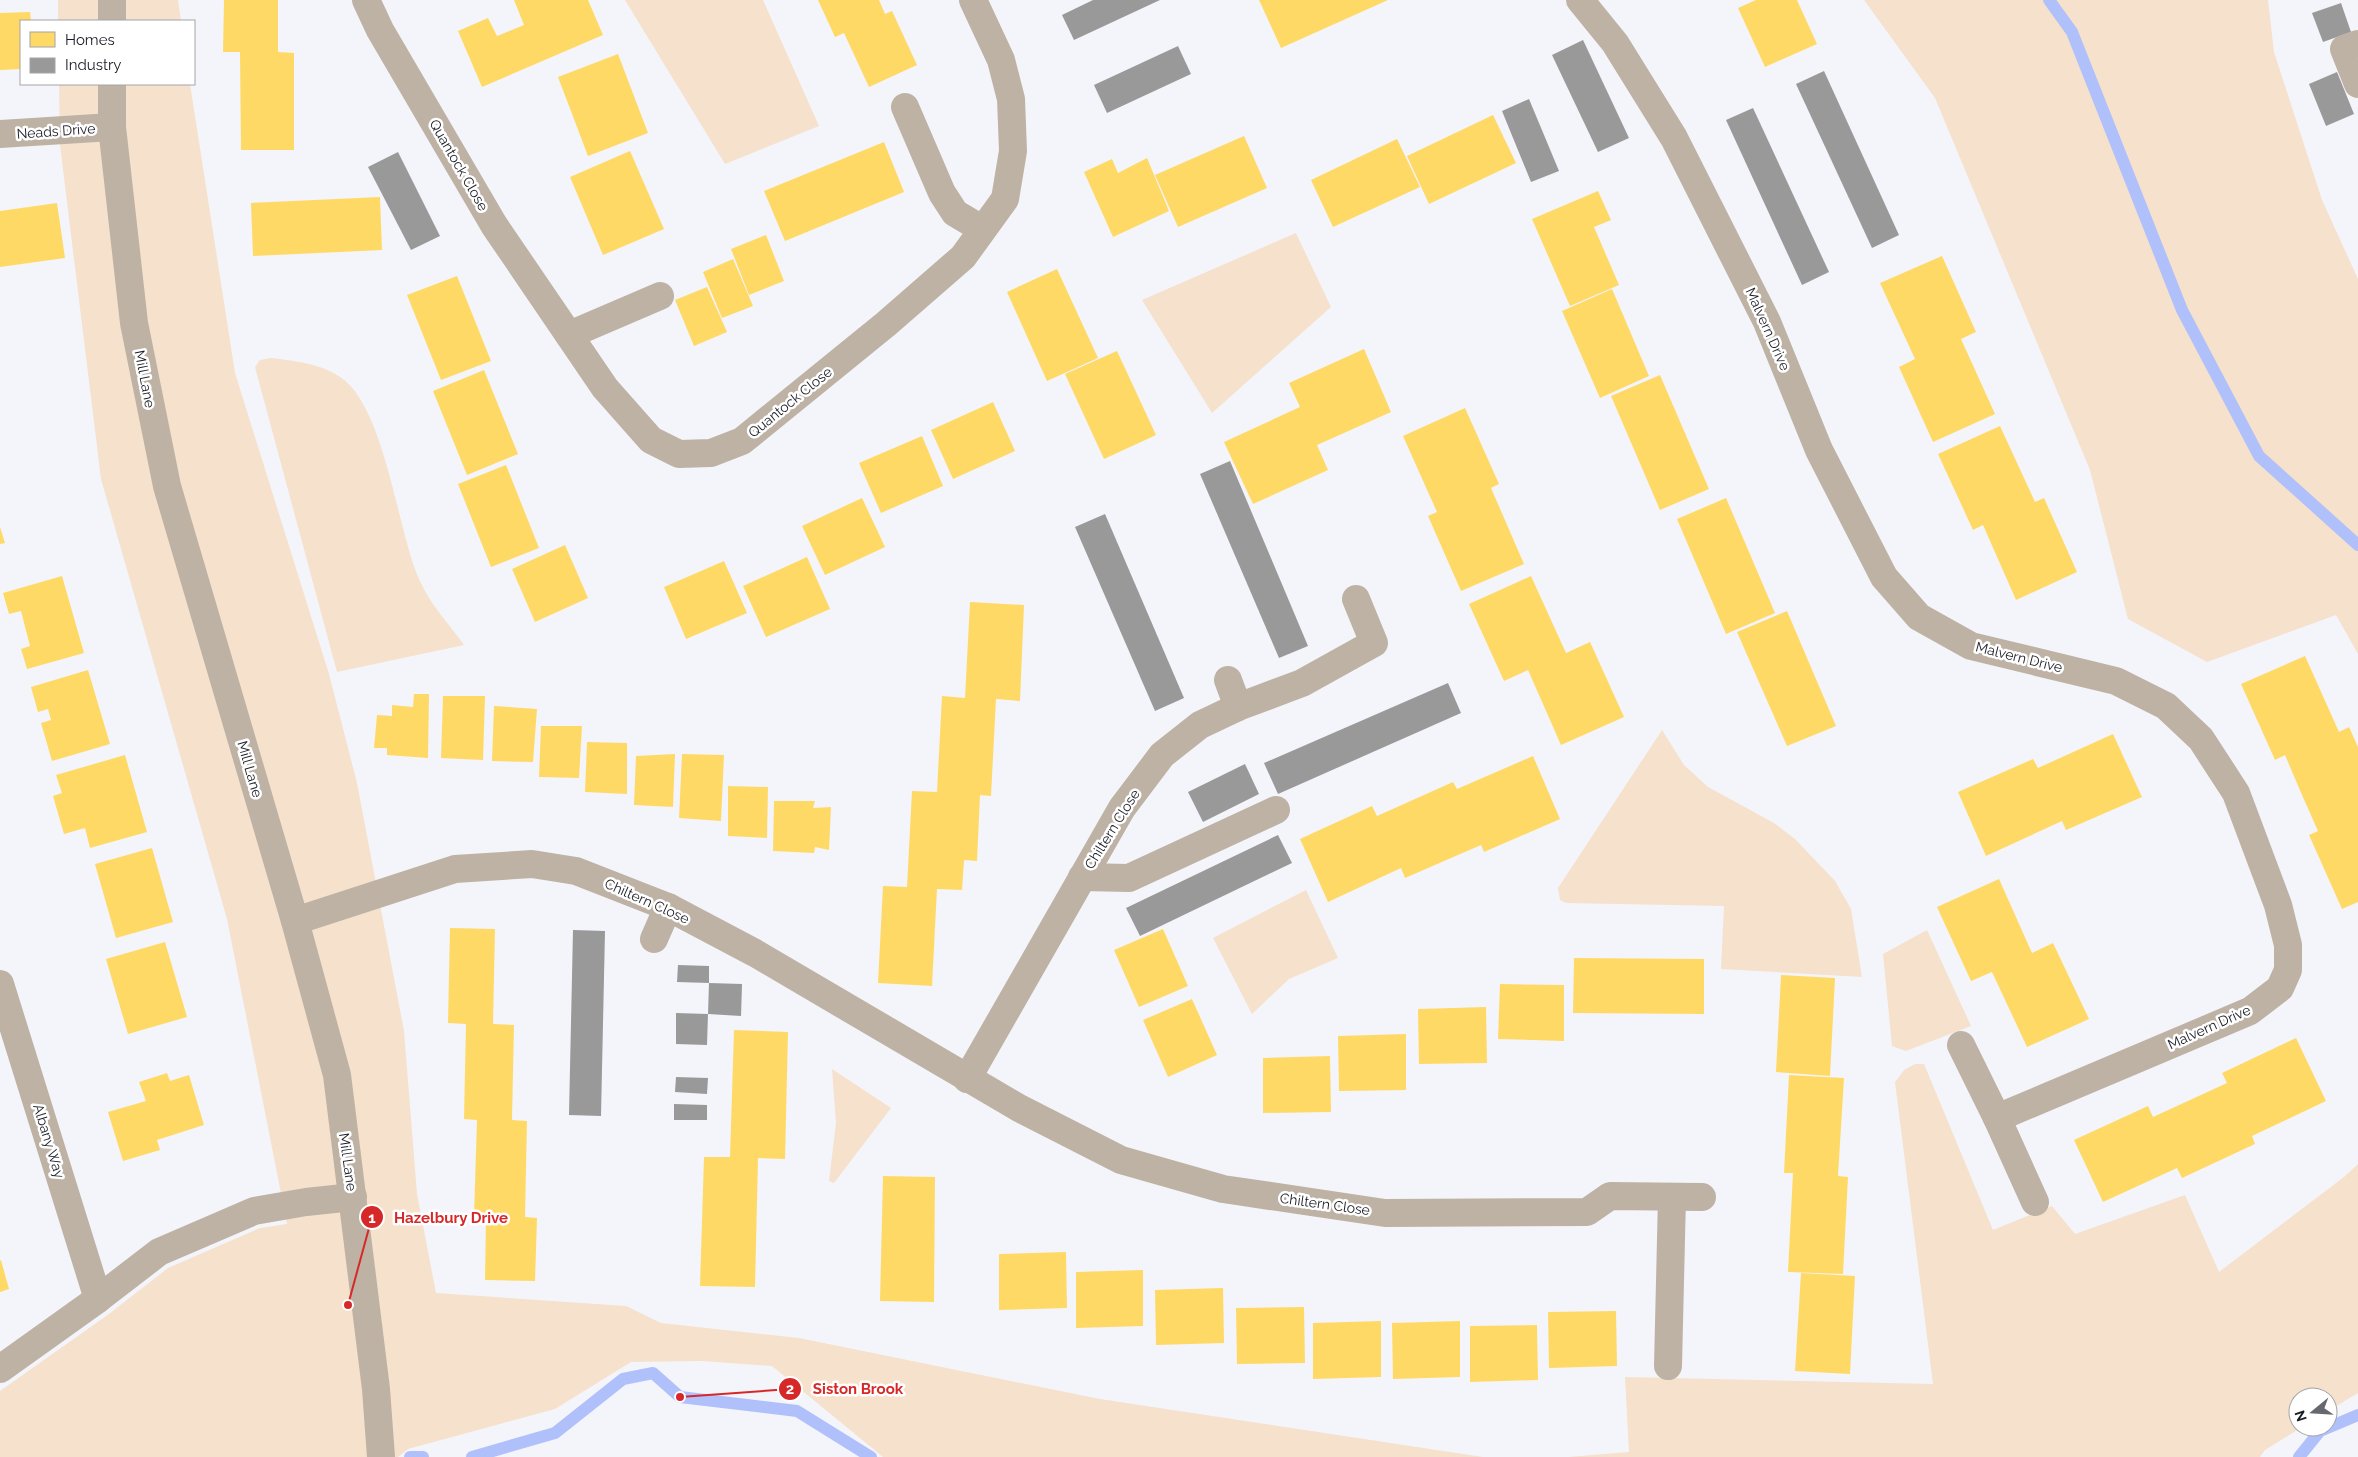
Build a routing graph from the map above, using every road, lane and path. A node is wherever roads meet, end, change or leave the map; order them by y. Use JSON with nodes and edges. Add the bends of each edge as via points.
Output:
{"nodes":[{"id":1,"x":112,"y":0,"type":"edge"},
{"id":2,"x":366,"y":0,"type":"edge"},
{"id":3,"x":973,"y":0,"type":"edge"},
{"id":4,"x":1580,"y":0,"type":"edge"},
{"id":5,"x":112,"y":20,"type":"edge"},
{"id":6,"x":2358,"y":44,"type":"edge"},
{"id":7,"x":2358,"y":84,"type":"edge"},
{"id":8,"x":112,"y":85,"type":"edge"},
{"id":9,"x":905,"y":107,"type":"dead end"},
{"id":10,"x":112,"y":127,"type":"junction"},
{"id":11,"x":0,"y":134,"type":"edge"},
{"id":12,"x":982,"y":229,"type":"junction"},
{"id":13,"x":660,"y":296,"type":"dead end"},
{"id":14,"x":569,"y":335,"type":"junction"},
{"id":15,"x":1356,"y":599,"type":"dead end"},
{"id":16,"x":1228,"y":680,"type":"dead end"},
{"id":17,"x":1238,"y":707,"type":"junction"},
{"id":18,"x":1276,"y":810,"type":"dead end"},
{"id":19,"x":1082,"y":877,"type":"junction"},
{"id":20,"x":668,"y":907,"type":"junction"},
{"id":21,"x":295,"y":921,"type":"junction"},
{"id":22,"x":654,"y":939,"type":"dead end"},
{"id":23,"x":0,"y":984,"type":"edge"},
{"id":24,"x":1962,"y":1045,"type":"dead end"},
{"id":25,"x":968,"y":1079,"type":"junction"},
{"id":26,"x":1997,"y":1118,"type":"junction"},
{"id":27,"x":353,"y":1197,"type":"junction"},
{"id":28,"x":1672,"y":1197,"type":"junction"},
{"id":29,"x":1702,"y":1198,"type":"dead end"},
{"id":30,"x":2035,"y":1202,"type":"dead end"},
{"id":31,"x":98,"y":1299,"type":"junction"},
{"id":32,"x":1668,"y":1366,"type":"dead end"},
{"id":33,"x":0,"y":1369,"type":"edge"},
{"id":34,"x":381,"y":1457,"type":"edge"}],
"edges":[{"from":1,"to":5,"type":"street"},
{"from":2,"to":14,"type":"street","name":"Quantock Close","via":[[380,30],[494,225]]},
{"from":3,"to":12,"type":"street","name":"Quantock Close","via":[[1001,60],[1010,99],[1013,151],[1005,199]]},
{"from":4,"to":26,"type":"street","name":"Malvern Drive","via":[[1615,43],[1674,138],[1767,322],[1819,450],[1884,577],[1920,617],[1971,646],[2116,682],[2166,706],[2201,739],[2236,793],[2278,905],[2288,946],[2288,970],[2280,988],[2250,1011]]},
{"from":6,"to":7,"type":"street","via":[[2344,49]]},
{"from":8,"to":10,"type":"street","name":"Mill Lane"},
{"from":9,"to":12,"type":"street","via":[[946,200],[955,213]]},
{"from":10,"to":11,"type":"street","name":"Neads Drive"},
{"from":10,"to":21,"type":"street","name":"Mill Lane","via":[[134,323],[167,486]]},
{"from":12,"to":14,"type":"street","name":"Quantock Close","via":[[963,257],[886,324],[742,441],[711,453],[679,454],[651,440],[605,388]]},
{"from":13,"to":14,"type":"street"},
{"from":15,"to":17,"type":"street","name":"Chiltern Close","via":[[1374,643],[1302,683]]},
{"from":16,"to":17,"type":"street"},
{"from":17,"to":19,"type":"street","name":"Chiltern Close","via":[[1200,726],[1162,755],[1122,808]]},
{"from":18,"to":19,"type":"street","via":[[1129,878]]},
{"from":19,"to":25,"type":"street","name":"Chiltern Close"},
{"from":20,"to":21,"type":"street","name":"Chiltern Close","via":[[576,871],[532,864],[455,869]]},
{"from":20,"to":22,"type":"street"},
{"from":20,"to":25,"type":"street","name":"Chiltern Close","via":[[755,953]]},
{"from":21,"to":27,"type":"street","name":"Mill Lane","via":[[337,1075]]},
{"from":23,"to":31,"type":"street","name":"Albany Way"},
{"from":24,"to":26,"type":"street"},
{"from":25,"to":28,"type":"street","name":"Chiltern Close","via":[[1121,1160],[1223,1189],[1385,1213],[1586,1212],[1610,1196]]},
{"from":26,"to":30,"type":"street"},
{"from":27,"to":31,"type":"street","via":[[254,1211],[159,1252]]},
{"from":27,"to":34,"type":"street","name":"Mill Lane"},
{"from":28,"to":29,"type":"street","name":"Chiltern Close"},
{"from":28,"to":32,"type":"street"},
{"from":31,"to":33,"type":"street"}]}
